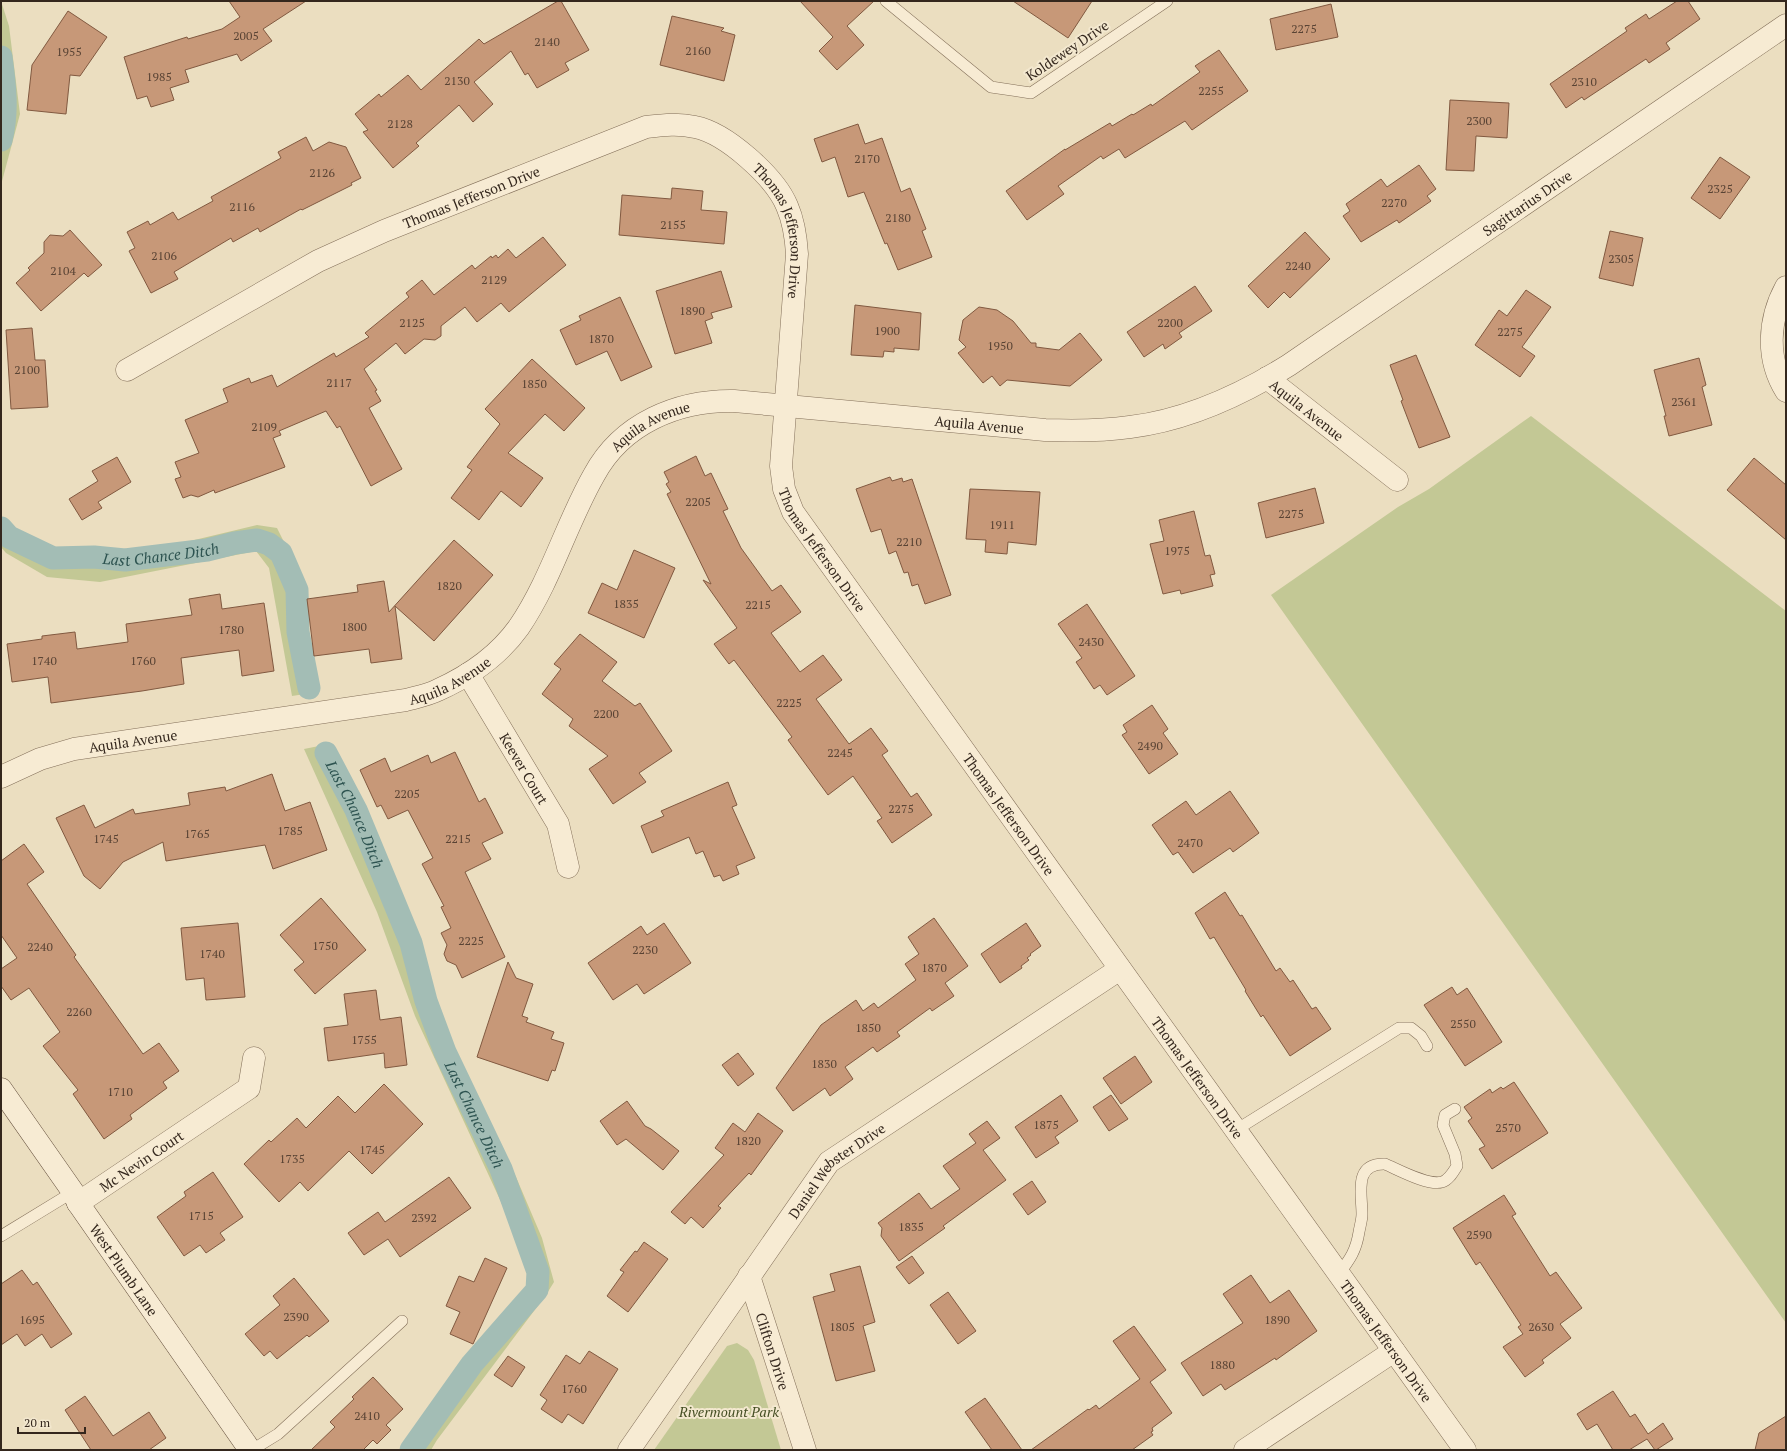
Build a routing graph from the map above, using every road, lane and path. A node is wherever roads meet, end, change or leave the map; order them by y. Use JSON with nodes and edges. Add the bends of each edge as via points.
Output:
{"nodes":[{"id":1,"x":886,"y":1,"type":"edge"},
{"id":2,"x":1167,"y":1,"type":"edge"},
{"id":3,"x":1786,"y":25,"type":"edge"},
{"id":4,"x":1786,"y":288,"type":"edge"},
{"id":5,"x":127,"y":370,"type":"dead end"},
{"id":6,"x":1267,"y":378,"type":"junction"},
{"id":7,"x":1786,"y":391,"type":"edge"},
{"id":8,"x":785,"y":405,"type":"junction"},
{"id":9,"x":1397,"y":480,"type":"dead end"},
{"id":10,"x":468,"y":674,"type":"junction"},
{"id":11,"x":1,"y":777,"type":"edge"},
{"id":12,"x":568,"y":867,"type":"dead end"},
{"id":13,"x":1120,"y":969,"type":"junction"},
{"id":14,"x":1427,"y":1046,"type":"dead end"},
{"id":15,"x":254,"y":1058,"type":"dead end"},
{"id":16,"x":1,"y":1088,"type":"edge"},
{"id":17,"x":1455,"y":1109,"type":"dead end"},
{"id":18,"x":1236,"y":1130,"type":"junction"},
{"id":19,"x":75,"y":1198,"type":"junction"},
{"id":20,"x":1,"y":1236,"type":"edge"},
{"id":21,"x":1339,"y":1274,"type":"junction"},
{"id":22,"x":749,"y":1276,"type":"junction"},
{"id":23,"x":402,"y":1321,"type":"dead end"},
{"id":24,"x":1394,"y":1351,"type":"junction"},
{"id":25,"x":251,"y":1450,"type":"edge"},
{"id":26,"x":628,"y":1450,"type":"edge"},
{"id":27,"x":805,"y":1450,"type":"edge"},
{"id":28,"x":1245,"y":1450,"type":"edge"},
{"id":29,"x":1465,"y":1450,"type":"edge"}],
"edges":[{"from":1,"to":2,"type":"lane","name":"Koldewey Drive","via":[[991,87],[1030,93]]},
{"from":3,"to":6,"type":"street","name":"Sagittarius Drive"},
{"from":4,"to":7,"type":"street","via":[[1779,300],[1773,321],[1771,342],[1774,364]]},
{"from":5,"to":8,"type":"street","name":"Thomas Jefferson Drive","via":[[318,261],[384,231],[646,127],[671,124],[696,127],[719,135],[737,147],[774,185],[787,205],[795,230],[797,254]]},
{"from":6,"to":8,"type":"street","name":"Aquila Avenue","via":[[1223,401],[1179,416],[1132,427],[1090,431],[1045,430]]},
{"from":6,"to":9,"type":"street","name":"Aquila Avenue"},
{"from":8,"to":10,"type":"street","name":"Aquila Avenue","via":[[729,401],[691,404],[661,414],[635,429],[612,450],[594,474],[536,599],[518,628],[494,655]]},
{"from":8,"to":13,"type":"street","name":"Thomas Jefferson Drive","via":[[781,466],[784,489],[793,512]]},
{"from":10,"to":11,"type":"street","name":"Aquila Avenue","via":[[437,691],[406,700],[74,749],[40,759]]},
{"from":10,"to":12,"type":"street","name":"Keever Court","via":[[558,824]]},
{"from":13,"to":18,"type":"street","name":"Thomas Jefferson Drive"},
{"from":13,"to":22,"type":"street","name":"Daniel Webster Drive","via":[[829,1162]]},
{"from":14,"to":18,"type":"lane","via":[[1421,1036],[1411,1028],[1399,1028]]},
{"from":15,"to":19,"type":"street","name":"Mc Nevin Court","via":[[249,1088]]},
{"from":16,"to":19,"type":"street","name":"West Plumb Lane"},
{"from":17,"to":21,"type":"lane","via":[[1446,1115],[1443,1125],[1457,1166],[1451,1176],[1443,1182],[1431,1183],[1385,1164],[1369,1168],[1364,1175],[1359,1187],[1362,1214],[1359,1234],[1353,1256]]},
{"from":18,"to":21,"type":"street","name":"Thomas Jefferson Drive"},
{"from":19,"to":20,"type":"lane"},
{"from":19,"to":25,"type":"street","name":"West Plumb Lane"},
{"from":21,"to":24,"type":"street","name":"Thomas Jefferson Drive"},
{"from":22,"to":26,"type":"street","name":"Daniel Webster Drive"},
{"from":22,"to":27,"type":"street","name":"Clifton Drive"},
{"from":23,"to":25,"type":"lane","via":[[278,1434]]},
{"from":24,"to":28,"type":"street"},
{"from":24,"to":29,"type":"street","name":"Thomas Jefferson Drive"}]}
